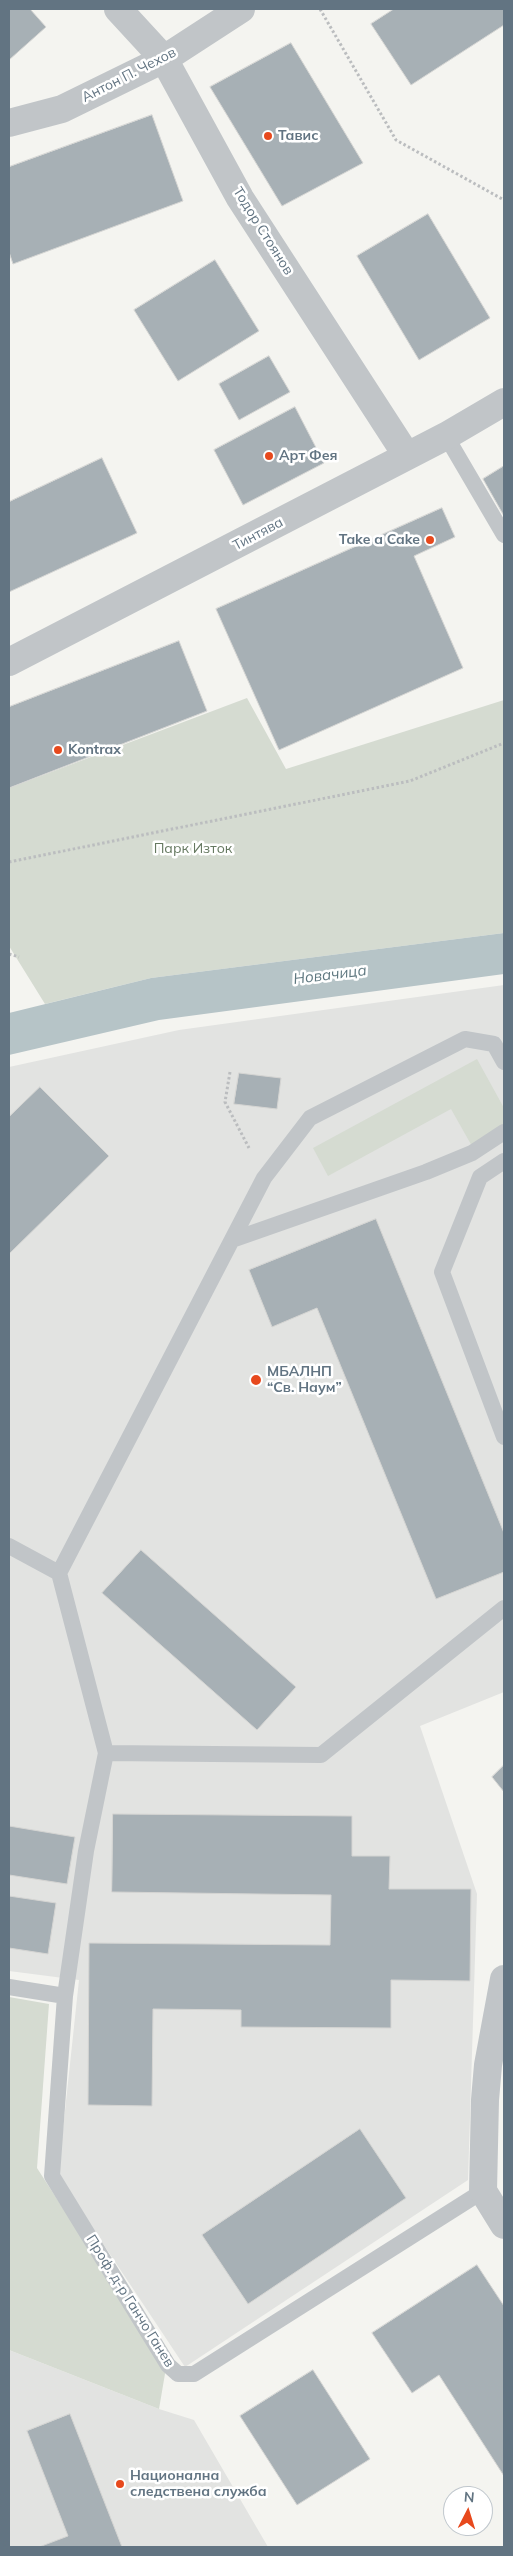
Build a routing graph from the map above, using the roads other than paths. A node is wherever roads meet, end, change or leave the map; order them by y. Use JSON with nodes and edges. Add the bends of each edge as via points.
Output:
{"nodes":[{"id":1,"x":118,"y":9,"type":"edge"},
{"id":2,"x":240,"y":9,"type":"edge"},
{"id":3,"x":164,"y":60,"type":"junction"},
{"id":4,"x":9,"y":123,"type":"edge"},
{"id":5,"x":504,"y":402,"type":"edge"},
{"id":6,"x":446,"y":436,"type":"junction"},
{"id":7,"x":407,"y":456,"type":"junction"},
{"id":8,"x":504,"y":535,"type":"edge"},
{"id":9,"x":9,"y":662,"type":"edge"},
{"id":10,"x":504,"y":1062,"type":"edge"},
{"id":11,"x":504,"y":1132,"type":"edge"},
{"id":12,"x":504,"y":1161,"type":"edge"},
{"id":13,"x":232,"y":1240,"type":"junction"},
{"id":14,"x":504,"y":1437,"type":"edge"},
{"id":15,"x":9,"y":1546,"type":"edge"},
{"id":16,"x":59,"y":1573,"type":"junction"},
{"id":17,"x":504,"y":1608,"type":"edge"},
{"id":18,"x":106,"y":1753,"type":"junction"},
{"id":19,"x":504,"y":1979,"type":"edge"},
{"id":20,"x":9,"y":1987,"type":"edge"},
{"id":21,"x":65,"y":1996,"type":"junction"},
{"id":22,"x":483,"y":2191,"type":"junction"},
{"id":23,"x":504,"y":2225,"type":"edge"}],
"edges":[{"from":1,"to":3,"type":"street","name":"Тодор Стоянов"},
{"from":2,"to":3,"type":"street","name":"Антон П. Чехов"},
{"from":3,"to":4,"type":"street","name":"Антон П. Чехов","via":[[62,109]]},
{"from":3,"to":7,"type":"street","name":"Тодор Стоянов","via":[[240,198]]},
{"from":5,"to":6,"type":"street","name":"Тинтява"},
{"from":6,"to":7,"type":"street","name":"Тинтява"},
{"from":6,"to":8,"type":"lane"},
{"from":7,"to":9,"type":"street","name":"Тинтява"},
{"from":10,"to":13,"type":"lane","via":[[494,1044],[465,1039],[310,1118],[264,1178]]},
{"from":11,"to":13,"type":"lane","via":[[472,1153],[426,1172]]},
{"from":12,"to":14,"type":"lane","via":[[480,1177],[442,1272]]},
{"from":13,"to":16,"type":"lane"},
{"from":15,"to":16,"type":"lane"},
{"from":16,"to":18,"type":"lane"},
{"from":17,"to":18,"type":"lane","via":[[321,1755]]},
{"from":18,"to":21,"type":"lane","via":[[86,1851]]},
{"from":19,"to":22,"type":"street","via":[[485,2091]]},
{"from":20,"to":21,"type":"lane"},
{"from":21,"to":22,"type":"lane","name":"Проф. д-р Ганчо Ганев","via":[[52,2176],[168,2365],[178,2374],[194,2374]]},
{"from":22,"to":23,"type":"street"}]}
